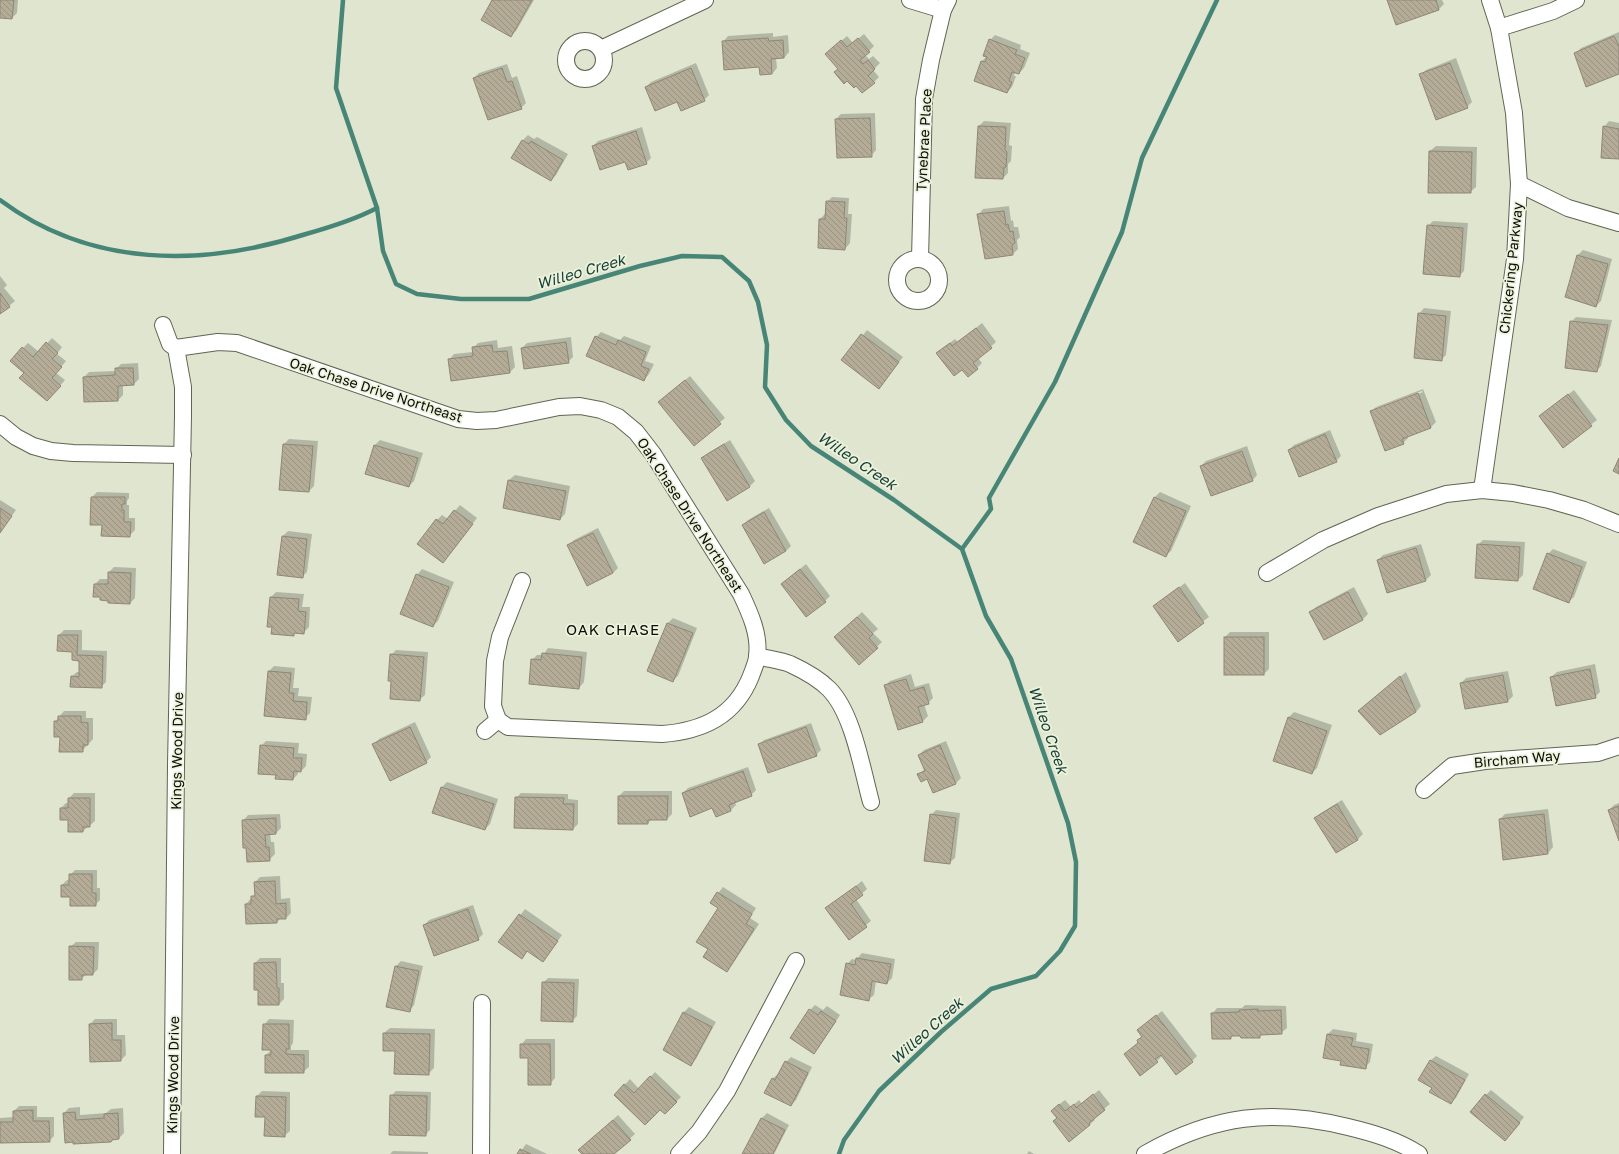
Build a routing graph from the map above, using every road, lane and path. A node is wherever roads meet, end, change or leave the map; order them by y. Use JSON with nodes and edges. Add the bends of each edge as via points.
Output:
{"nodes":[{"id":1,"x":705,"y":0,"type":"edge"},
{"id":2,"x":910,"y":0,"type":"edge"},
{"id":3,"x":1490,"y":0,"type":"edge"},
{"id":4,"x":1576,"y":0,"type":"edge"},
{"id":5,"x":946,"y":5,"type":"edge"},
{"id":6,"x":1499,"y":28,"type":"junction"},
{"id":7,"x":601,"y":49,"type":"dead end"},
{"id":8,"x":1519,"y":184,"type":"junction"},
{"id":9,"x":1619,"y":223,"type":"edge"},
{"id":10,"x":920,"y":259,"type":"dead end"},
{"id":11,"x":163,"y":325,"type":"dead end"},
{"id":12,"x":176,"y":348,"type":"junction"},
{"id":13,"x":0,"y":424,"type":"edge"},
{"id":14,"x":183,"y":455,"type":"junction"},
{"id":15,"x":1482,"y":490,"type":"junction"},
{"id":16,"x":1619,"y":524,"type":"edge"},
{"id":17,"x":1267,"y":573,"type":"dead end"},
{"id":18,"x":522,"y":581,"type":"dead end"},
{"id":19,"x":757,"y":656,"type":"junction"},
{"id":20,"x":498,"y":720,"type":"junction"},
{"id":21,"x":485,"y":731,"type":"dead end"},
{"id":22,"x":1619,"y":746,"type":"edge"},
{"id":23,"x":1424,"y":790,"type":"dead end"},
{"id":24,"x":871,"y":802,"type":"dead end"},
{"id":25,"x":796,"y":961,"type":"dead end"},
{"id":26,"x":482,"y":1003,"type":"dead end"},
{"id":27,"x":172,"y":1154,"type":"edge"},
{"id":28,"x":481,"y":1154,"type":"edge"},
{"id":29,"x":679,"y":1154,"type":"edge"},
{"id":30,"x":1145,"y":1154,"type":"edge"},
{"id":31,"x":1420,"y":1154,"type":"edge"}],
"edges":[{"from":1,"to":7,"type":"street"},
{"from":2,"to":5,"type":"street"},
{"from":3,"to":6,"type":"street","name":"Chickering Parkway"},
{"from":4,"to":6,"type":"street","via":[[1553,11]]},
{"from":5,"to":10,"type":"street","name":"Tynebrae Place","via":[[931,60],[924,99]]},
{"from":6,"to":8,"type":"street","name":"Chickering Parkway","via":[[1514,113]]},
{"from":8,"to":9,"type":"street","via":[[1568,208]]},
{"from":8,"to":15,"type":"street","name":"Chickering Parkway","via":[[1515,259]]},
{"from":11,"to":12,"type":"street","via":[[170,344]]},
{"from":12,"to":14,"type":"street","name":"Kings Wood Drive","via":[[182,387]]},
{"from":12,"to":19,"type":"street","name":"Oak Chase Drive Northeast","via":[[218,342],[237,343],[458,419],[496,420],[559,407],[580,406],[601,410],[618,418],[636,432],[653,454],[741,594],[751,615]]},
{"from":13,"to":14,"type":"street","via":[[16,437],[33,446],[51,451]]},
{"from":14,"to":27,"type":"street","name":"Kings Wood Drive","via":[[176,765]]},
{"from":15,"to":16,"type":"street","via":[[1549,500]]},
{"from":15,"to":17,"type":"street","via":[[1446,494],[1378,516],[1323,540]]},
{"from":18,"to":20,"type":"street","via":[[500,637],[496,655],[493,706]]},
{"from":19,"to":20,"type":"street","name":"Oak Chase Drive Northeast","via":[[746,687],[727,712],[713,722],[679,733],[524,729],[508,727]]},
{"from":19,"to":24,"type":"street","via":[[790,664],[829,689],[851,729]]},
{"from":20,"to":21,"type":"street"},
{"from":22,"to":23,"type":"street","name":"Bircham Way","via":[[1598,753],[1485,761],[1452,766]]},
{"from":25,"to":29,"type":"street","via":[[727,1091],[699,1132]]},
{"from":26,"to":28,"type":"street"},
{"from":30,"to":31,"type":"street","via":[[1170,1140],[1201,1128],[1245,1118],[1287,1116],[1324,1121],[1382,1135]]}]}
